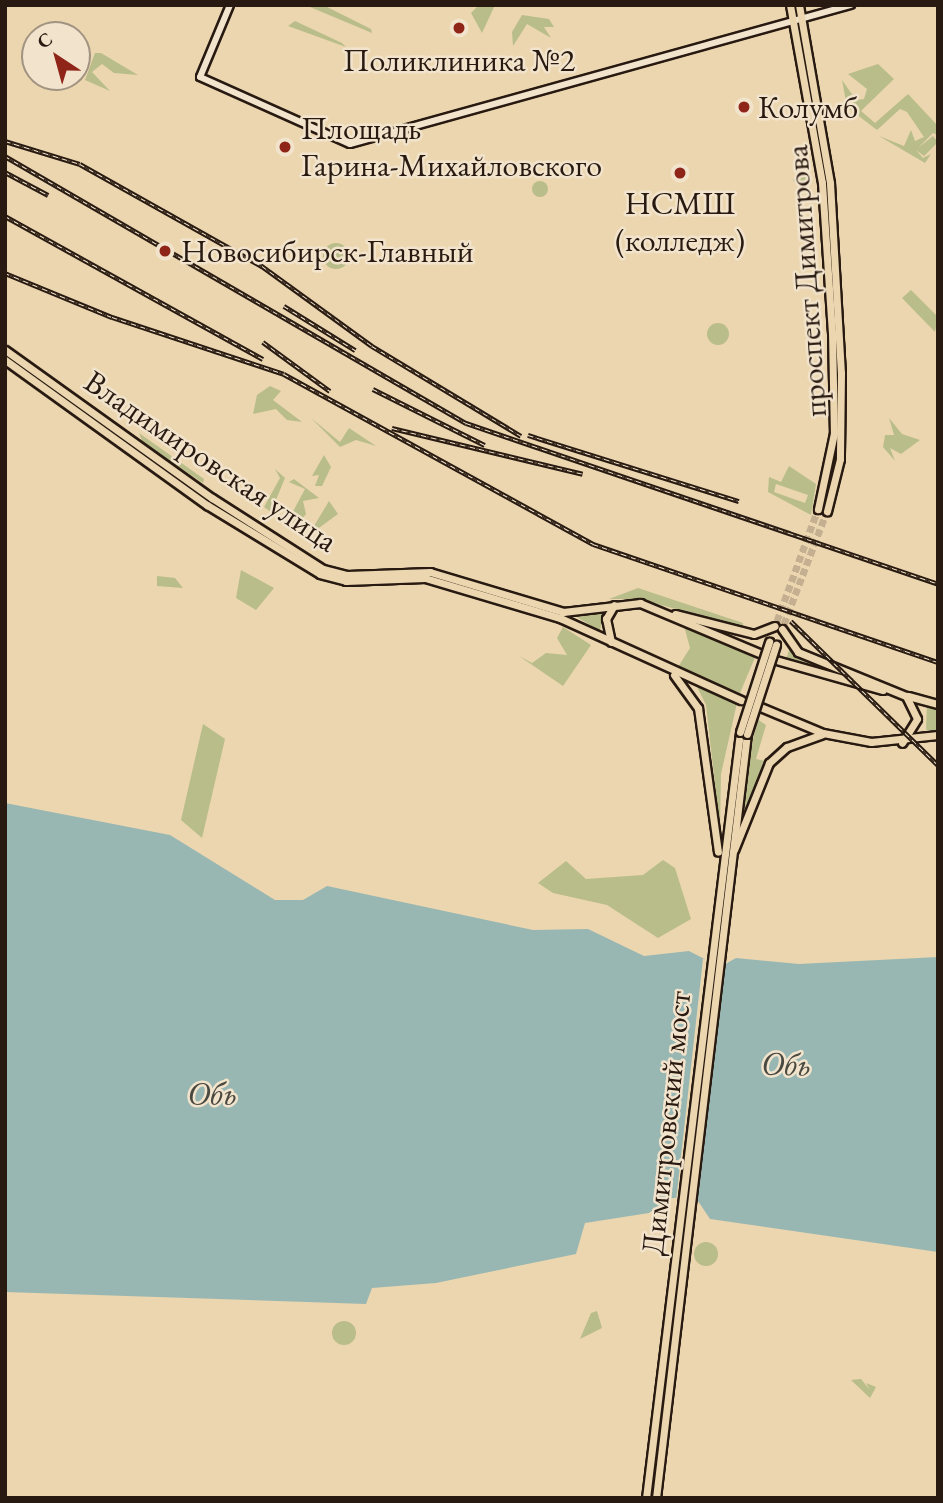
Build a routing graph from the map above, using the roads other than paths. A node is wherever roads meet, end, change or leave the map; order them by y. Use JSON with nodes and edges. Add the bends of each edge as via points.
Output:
{"nodes":[{"id":1,"x":230,"y":5,"type":"edge"},
{"id":2,"x":790,"y":5,"type":"edge"},
{"id":3,"x":799,"y":5,"type":"edge"},
{"id":4,"x":851,"y":5,"type":"edge"},
{"id":5,"x":796,"y":20,"type":"junction"},
{"id":6,"x":5,"y":350,"type":"edge"},
{"id":7,"x":5,"y":360,"type":"edge"},
{"id":8,"x":822,"y":510,"type":"tunnel mouth"},
{"id":9,"x":614,"y":604,"type":"junction"},
{"id":10,"x":666,"y":613,"type":"junction"},
{"id":11,"x":562,"y":615,"type":"junction"},
{"id":12,"x":779,"y":625,"type":"junction"},
{"id":13,"x":611,"y":643,"type":"junction"},
{"id":14,"x":759,"y":653,"type":"dead end"},
{"id":15,"x":776,"y":660,"type":"dead end"},
{"id":16,"x":665,"y":668,"type":"junction"},
{"id":17,"x":906,"y":696,"type":"junction"},
{"id":18,"x":741,"y":700,"type":"dead end"},
{"id":19,"x":938,"y":704,"type":"edge"},
{"id":20,"x":758,"y":706,"type":"dead end"},
{"id":21,"x":743,"y":733,"type":"junction"},
{"id":22,"x":822,"y":733,"type":"junction"},
{"id":23,"x":938,"y":735,"type":"edge"},
{"id":24,"x":902,"y":743,"type":"junction"},
{"id":25,"x":720,"y":863,"type":"junction"},
{"id":26,"x":729,"y":864,"type":"junction"},
{"id":27,"x":669,"y":1353,"type":"junction"},
{"id":28,"x":646,"y":1498,"type":"edge"},
{"id":29,"x":656,"y":1498,"type":"edge"}],
"edges":[{"from":1,"to":5,"type":"main road","via":[[200,77],[350,144]]},
{"from":2,"to":5,"type":"main road","name":"проспект Димитрова"},
{"from":3,"to":5,"type":"main road","name":"проспект Димитрова"},
{"from":4,"to":5,"type":"main road"},
{"from":5,"to":8,"type":"main road","name":"проспект Димитрова","via":[[822,183],[835,332],[840,459]]},
{"from":6,"to":11,"type":"main road","name":"Владимировская улица","via":[[212,498],[323,569],[347,575],[429,572]]},
{"from":7,"to":11,"type":"main road","name":"Владимировская улица","via":[[207,505],[320,574],[346,581],[425,578]]},
{"from":9,"to":10,"type":"main road","via":[[640,603]]},
{"from":9,"to":11,"type":"main road"},
{"from":9,"to":13,"type":"main road","via":[[606,619]]},
{"from":10,"to":12,"type":"main road","via":[[754,634]]},
{"from":10,"to":14,"type":"main road"},
{"from":11,"to":13,"type":"main road"},
{"from":12,"to":17,"type":"main road","via":[[798,652]]},
{"from":12,"to":21,"type":"main road","bridge":true},
{"from":13,"to":16,"type":"main road"},
{"from":15,"to":17,"type":"main road"},
{"from":16,"to":18,"type":"main road"},
{"from":16,"to":25,"type":"main road","via":[[688,687],[698,708]]},
{"from":17,"to":19,"type":"main road"},
{"from":17,"to":24,"type":"main road","via":[[917,719]]},
{"from":20,"to":22,"type":"main road"},
{"from":21,"to":25,"type":"main road","name":"Димитровский мост"},
{"from":21,"to":26,"type":"main road"},
{"from":22,"to":24,"type":"main road"},
{"from":22,"to":26,"type":"main road","via":[[788,747],[769,764]]},
{"from":23,"to":24,"type":"main road"},
{"from":25,"to":27,"type":"main road","name":"Димитровский мост"},
{"from":26,"to":27,"type":"main road","name":"Димитровский мост"},
{"from":27,"to":28,"type":"main road"},
{"from":27,"to":29,"type":"main road"}]}
